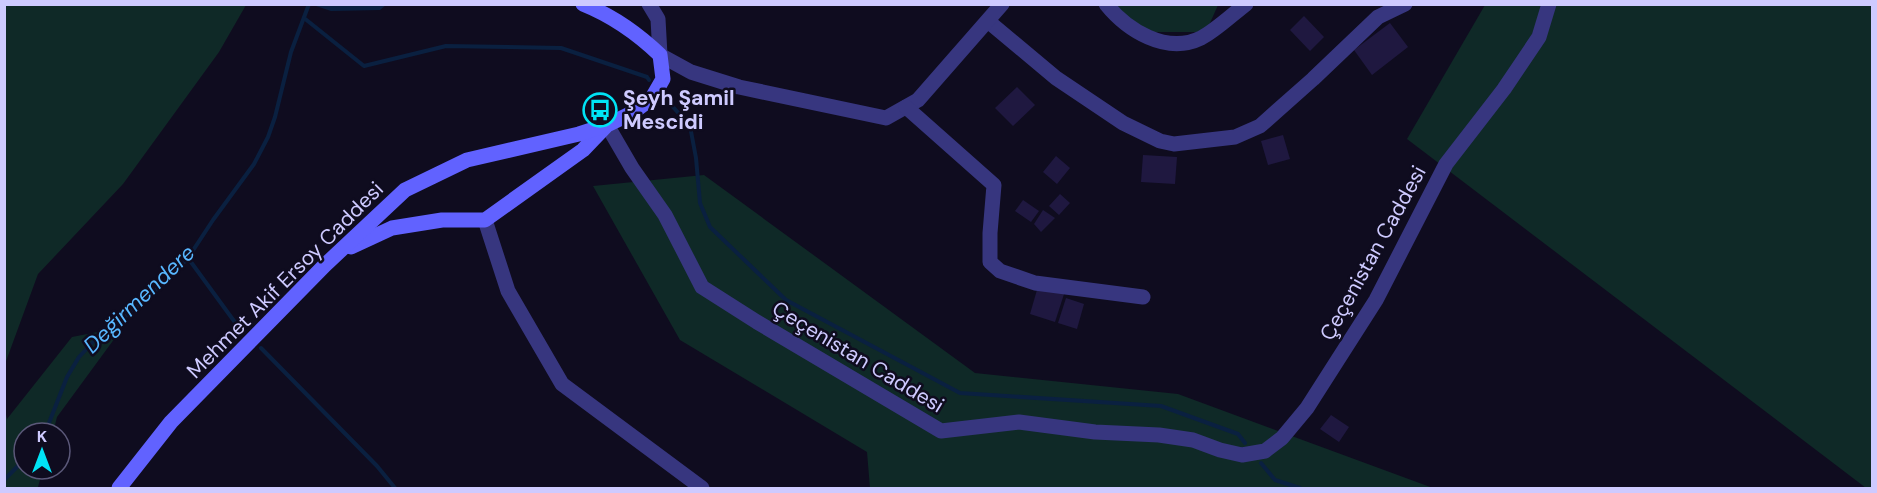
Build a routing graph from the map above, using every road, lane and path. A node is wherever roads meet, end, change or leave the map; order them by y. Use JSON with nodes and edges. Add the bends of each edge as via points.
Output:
{"nodes":[{"id":1,"x":583,"y":4,"type":"edge"},
{"id":2,"x":649,"y":4,"type":"edge"},
{"id":3,"x":1002,"y":4,"type":"edge"},
{"id":4,"x":1106,"y":4,"type":"edge"},
{"id":5,"x":1246,"y":4,"type":"edge"},
{"id":6,"x":1405,"y":4,"type":"edge"},
{"id":7,"x":1549,"y":4,"type":"edge"},
{"id":8,"x":1376,"y":11,"type":"edge"},
{"id":9,"x":989,"y":22,"type":"junction"},
{"id":10,"x":660,"y":55,"type":"junction"},
{"id":11,"x":906,"y":107,"type":"junction"},
{"id":12,"x":607,"y":125,"type":"junction"},
{"id":13,"x":485,"y":220,"type":"junction"},
{"id":14,"x":337,"y":254,"type":"junction"},
{"id":15,"x":1143,"y":297,"type":"dead end"},
{"id":16,"x":119,"y":489,"type":"edge"},
{"id":17,"x":702,"y":489,"type":"edge"}],
"edges":[{"from":1,"to":10,"type":"main road","via":[[637,33]]},
{"from":2,"to":10,"type":"street","via":[[658,19]]},
{"from":3,"to":9,"type":"street"},
{"from":4,"to":5,"type":"street","via":[[1143,35],[1165,44],[1180,44],[1200,38]]},
{"from":6,"to":8,"type":"street"},
{"from":7,"to":12,"type":"street","name":"Çeçenistan Caddesi","via":[[1539,38],[1446,164],[1376,300],[1307,408],[1282,438],[1265,451],[1242,455],[1159,435],[1019,422],[941,431],[702,287],[665,215]]},
{"from":8,"to":9,"type":"street","via":[[1313,79],[1260,126],[1235,137],[1174,144],[1124,123],[1056,78]]},
{"from":9,"to":11,"type":"street","via":[[918,100]]},
{"from":10,"to":11,"type":"street","via":[[691,72],[739,87],[886,118]]},
{"from":10,"to":12,"type":"main road","name":"Mehmet Akif Ersoy Caddesi","via":[[663,80],[652,98]]},
{"from":11,"to":15,"type":"street","via":[[994,185],[990,262],[1000,271],[1035,283]]},
{"from":12,"to":13,"type":"main road","via":[[583,150]]},
{"from":12,"to":14,"type":"main road","name":"Mehmet Akif Ersoy Caddesi","via":[[466,160],[405,190]]},
{"from":13,"to":14,"type":"main road","via":[[442,220],[392,228]]},
{"from":13,"to":17,"type":"street","via":[[508,291],[562,384]]},
{"from":14,"to":16,"type":"main road","name":"Mehmet Akif Ersoy Caddesi","via":[[171,423]]}]}
